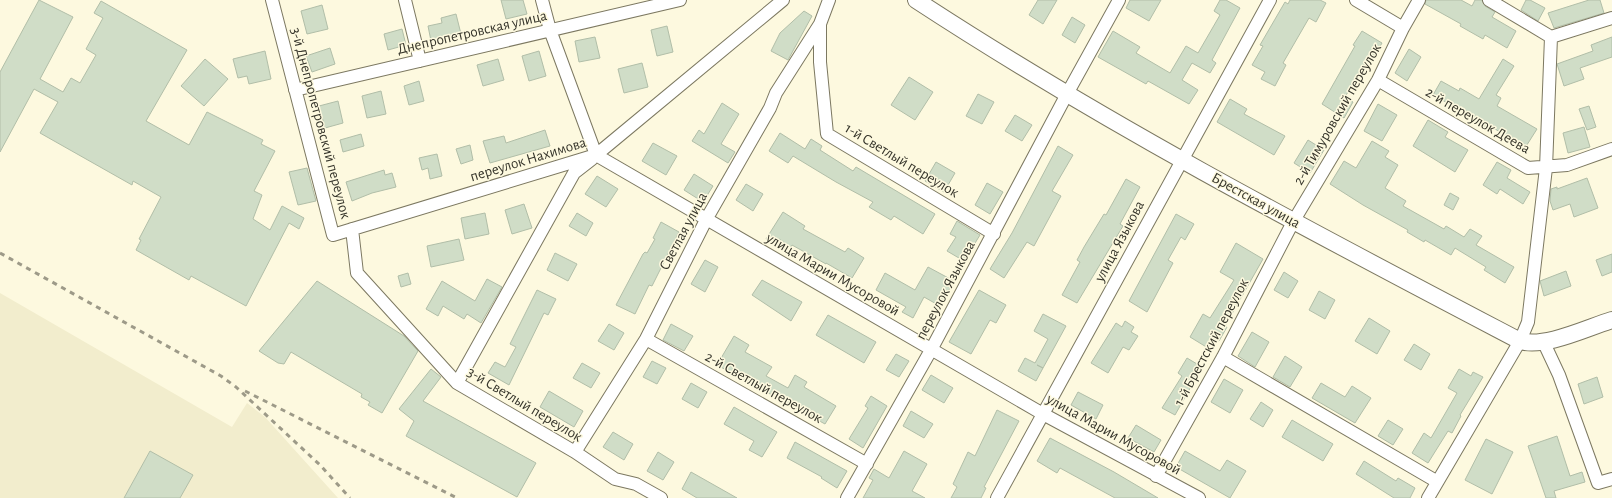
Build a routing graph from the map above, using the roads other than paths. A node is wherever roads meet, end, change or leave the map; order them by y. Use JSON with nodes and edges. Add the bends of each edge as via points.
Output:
{"nodes":[{"id":1,"x":272,"y":0,"type":"edge"},
{"id":2,"x":405,"y":0,"type":"edge"},
{"id":3,"x":542,"y":0,"type":"edge"},
{"id":4,"x":680,"y":0,"type":"edge"},
{"id":5,"x":783,"y":0,"type":"edge"},
{"id":6,"x":829,"y":0,"type":"edge"},
{"id":7,"x":916,"y":0,"type":"edge"},
{"id":8,"x":1118,"y":0,"type":"edge"},
{"id":9,"x":1270,"y":0,"type":"edge"},
{"id":10,"x":1356,"y":0,"type":"edge"},
{"id":11,"x":1419,"y":0,"type":"edge"},
{"id":12,"x":1489,"y":0,"type":"edge"},
{"id":13,"x":1612,"y":18,"type":"edge"},
{"id":14,"x":820,"y":24,"type":"junction"},
{"id":15,"x":1403,"y":28,"type":"junction"},
{"id":16,"x":550,"y":30,"type":"junction"},
{"id":17,"x":1551,"y":37,"type":"junction"},
{"id":18,"x":420,"y":61,"type":"junction"},
{"id":19,"x":1378,"y":80,"type":"junction"},
{"id":20,"x":295,"y":90,"type":"junction"},
{"id":21,"x":1067,"y":94,"type":"junction"},
{"id":22,"x":1612,"y":149,"type":"edge"},
{"id":23,"x":596,"y":155,"type":"junction"},
{"id":24,"x":1182,"y":159,"type":"junction"},
{"id":25,"x":1546,"y":168,"type":"junction"},
{"id":26,"x":707,"y":218,"type":"junction"},
{"id":27,"x":1293,"y":222,"type":"junction"},
{"id":28,"x":352,"y":229,"type":"junction"},
{"id":29,"x":994,"y":234,"type":"junction"},
{"id":30,"x":1612,"y":320,"type":"edge"},
{"id":31,"x":646,"y":339,"type":"junction"},
{"id":32,"x":1520,"y":341,"type":"junction"},
{"id":33,"x":1544,"y":342,"type":"junction"},
{"id":34,"x":931,"y":350,"type":"junction"},
{"id":35,"x":1223,"y":357,"type":"junction"},
{"id":36,"x":457,"y":383,"type":"junction"},
{"id":37,"x":1043,"y":414,"type":"junction"},
{"id":38,"x":576,"y":452,"type":"junction"},
{"id":39,"x":867,"y":464,"type":"junction"},
{"id":40,"x":1156,"y":476,"type":"junction"},
{"id":41,"x":1612,"y":479,"type":"edge"},
{"id":42,"x":1436,"y":481,"type":"junction"},
{"id":43,"x":661,"y":498,"type":"edge"},
{"id":44,"x":847,"y":498,"type":"edge"},
{"id":45,"x":997,"y":498,"type":"edge"},
{"id":46,"x":1198,"y":498,"type":"edge"},
{"id":47,"x":1428,"y":498,"type":"edge"}],
"edges":[{"from":1,"to":20,"type":"street","name":"3-й Днепропетровский переулок"},
{"from":2,"to":18,"type":"street"},
{"from":3,"to":16,"type":"street"},
{"from":4,"to":16,"type":"street","name":"Днепропетровская улица"},
{"from":5,"to":23,"type":"street","name":"переулок Нахимова"},
{"from":6,"to":14,"type":"street","name":"1-й Светлый переулок"},
{"from":7,"to":21,"type":"street","name":"Брестская улица"},
{"from":8,"to":21,"type":"street","name":"переулок Языкова"},
{"from":9,"to":24,"type":"street","name":"улица Языкова"},
{"from":10,"to":15,"type":"street"},
{"from":11,"to":15,"type":"street","name":"2-й Тимуровский переулок"},
{"from":12,"to":17,"type":"street"},
{"from":13,"to":17,"type":"street"},
{"from":14,"to":26,"type":"street","name":"Светлая улица","via":[[776,93]]},
{"from":14,"to":29,"type":"street","name":"1-й Светлый переулок","via":[[820,62],[827,134]]},
{"from":15,"to":19,"type":"street","name":"2-й Тимуровский переулок"},
{"from":16,"to":18,"type":"street","name":"Днепропетровская улица"},
{"from":16,"to":23,"type":"street"},
{"from":17,"to":25,"type":"street"},
{"from":18,"to":20,"type":"street","name":"Днепропетровская улица"},
{"from":19,"to":25,"type":"street","name":"2-й переулок Деева","via":[[1528,168]]},
{"from":19,"to":27,"type":"street","name":"2-й Тимуровский переулок"},
{"from":20,"to":28,"type":"street","name":"3-й Днепропетровский переулок","via":[[333,235]]},
{"from":21,"to":24,"type":"street","name":"Брестская улица"},
{"from":21,"to":29,"type":"street","name":"переулок Языкова"},
{"from":22,"to":25,"type":"street","name":"2-й переулок Деева"},
{"from":23,"to":26,"type":"street","name":"улица Марии Мусоровой"},
{"from":23,"to":28,"type":"street","name":"переулок Нахимова"},
{"from":23,"to":36,"type":"street","via":[[574,173]]},
{"from":24,"to":27,"type":"street","name":"Брестская улица"},
{"from":24,"to":37,"type":"street","name":"улица Языкова"},
{"from":25,"to":32,"type":"street","via":[[1528,322]]},
{"from":26,"to":31,"type":"street","name":"Светлая улица"},
{"from":26,"to":34,"type":"street","name":"улица Марии Мусоровой"},
{"from":27,"to":32,"type":"street","name":"Брестская улица"},
{"from":27,"to":35,"type":"street","name":"1-й Брестский переулок"},
{"from":28,"to":36,"type":"street","name":"3-й Светлый переулок","via":[[357,273]]},
{"from":29,"to":34,"type":"street","name":"переулок Языкова"},
{"from":30,"to":33,"type":"street","name":"Брестская улица"},
{"from":31,"to":38,"type":"street","name":"Светлая улица"},
{"from":31,"to":39,"type":"street","name":"2-й Светлый переулок"},
{"from":32,"to":33,"type":"street","name":"Брестская улица"},
{"from":32,"to":42,"type":"street"},
{"from":33,"to":41,"type":"street","via":[[1560,375],[1598,483]]},
{"from":34,"to":37,"type":"street","name":"улица Марии Мусоровой"},
{"from":34,"to":39,"type":"street","name":"переулок Языкова"},
{"from":35,"to":40,"type":"street","name":"1-й Брестский переулок"},
{"from":35,"to":42,"type":"street"},
{"from":36,"to":38,"type":"street","name":"3-й Светлый переулок"},
{"from":37,"to":40,"type":"street","name":"улица Марии Мусоровой"},
{"from":37,"to":45,"type":"street","name":"улица Языкова"},
{"from":38,"to":43,"type":"street","name":"3-й Светлый переулок","via":[[615,479],[636,484]]},
{"from":39,"to":44,"type":"street","name":"переулок Языкова"},
{"from":40,"to":46,"type":"street","name":"улица Марии Мусоровой"},
{"from":42,"to":47,"type":"street"}]}
